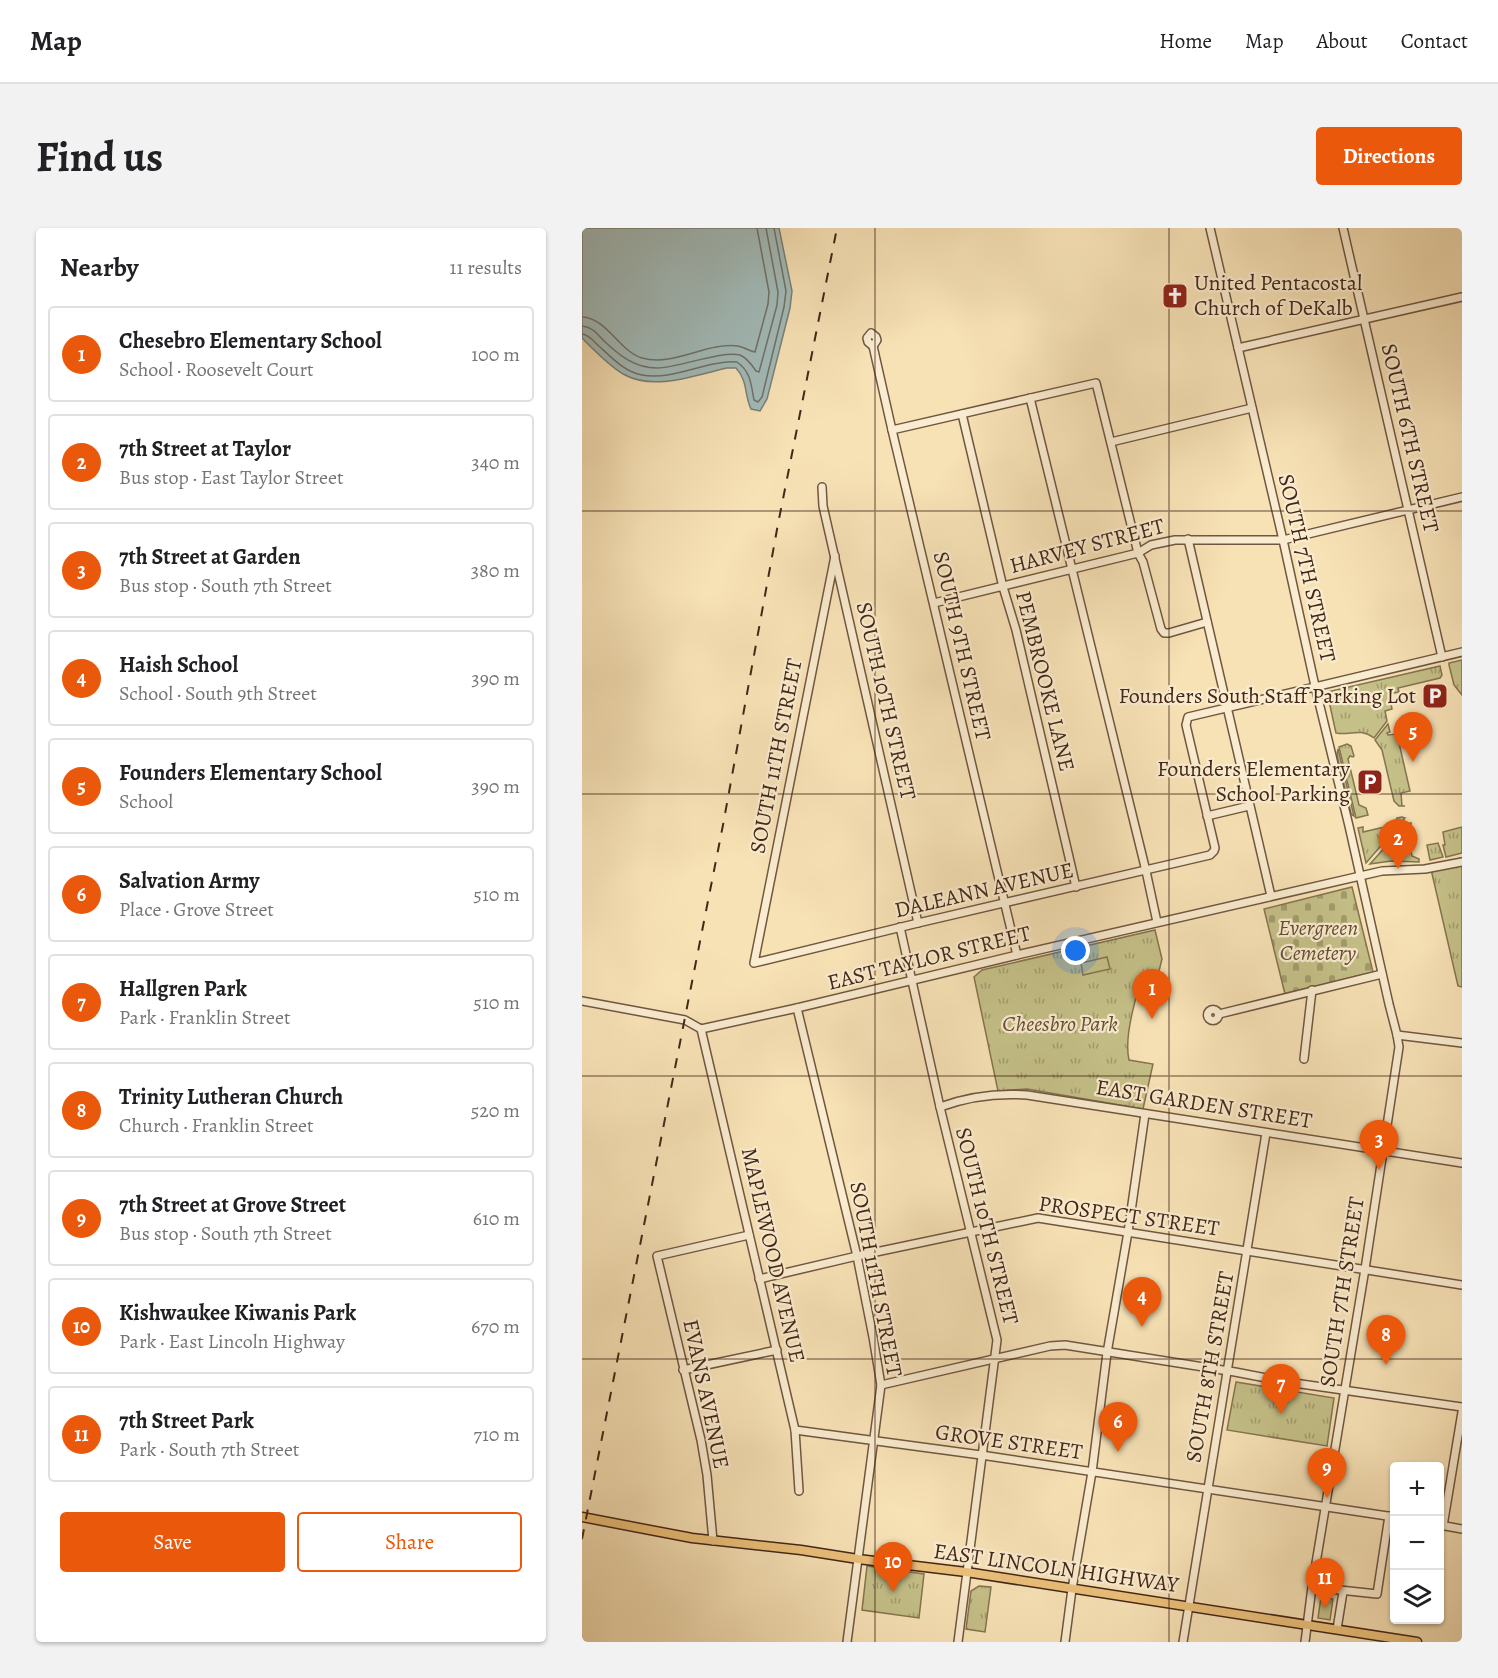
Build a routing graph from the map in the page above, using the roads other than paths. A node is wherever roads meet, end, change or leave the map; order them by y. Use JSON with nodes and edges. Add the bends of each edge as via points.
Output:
{"nodes":[{"id":1,"x":1209,"y":228,"type":"edge"},
{"id":2,"x":1343,"y":228,"type":"edge"},
{"id":3,"x":1462,"y":297,"type":"edge"},
{"id":4,"x":1364,"y":320,"type":"junction"},
{"id":5,"x":873,"y":346,"type":"dead end"},
{"id":6,"x":1238,"y":348,"type":"junction"},
{"id":7,"x":1030,"y":398,"type":"junction"},
{"id":8,"x":1252,"y":408,"type":"junction"},
{"id":9,"x":962,"y":414,"type":"junction"},
{"id":10,"x":892,"y":430,"type":"junction"},
{"id":11,"x":1111,"y":442,"type":"junction"},
{"id":12,"x":822,"y":487,"type":"dead end"},
{"id":13,"x":1462,"y":497,"type":"edge"},
{"id":14,"x":1408,"y":510,"type":"junction"},
{"id":15,"x":1188,"y":539,"type":"junction"},
{"id":16,"x":1283,"y":540,"type":"junction"},
{"id":17,"x":1138,"y":553,"type":"junction"},
{"id":18,"x":835,"y":556,"type":"junction"},
{"id":19,"x":1072,"y":570,"type":"junction"},
{"id":20,"x":1003,"y":587,"type":"junction"},
{"id":21,"x":934,"y":603,"type":"junction"},
{"id":22,"x":1207,"y":622,"type":"junction"},
{"id":23,"x":1462,"y":652,"type":"edge"},
{"id":24,"x":1442,"y":657,"type":"junction"},
{"id":25,"x":1315,"y":686,"type":"junction"},
{"id":26,"x":1227,"y":708,"type":"junction"},
{"id":27,"x":1249,"y":807,"type":"junction"},
{"id":28,"x":1208,"y":816,"type":"junction"},
{"id":29,"x":1462,"y":862,"type":"edge"},
{"id":30,"x":1146,"y":870,"type":"junction"},
{"id":31,"x":1360,"y":876,"type":"junction"},
{"id":32,"x":1076,"y":887,"type":"junction"},
{"id":33,"x":1271,"y":896,"type":"junction"},
{"id":34,"x":1004,"y":903,"type":"junction"},
{"id":35,"x":1157,"y":922,"type":"junction"},
{"id":36,"x":918,"y":923,"type":"junction"},
{"id":37,"x":900,"y":927,"type":"junction"},
{"id":38,"x":1017,"y":955,"type":"junction"},
{"id":39,"x":754,"y":963,"type":"joint"},
{"id":40,"x":1382,"y":974,"type":"junction"},
{"id":41,"x":913,"y":981,"type":"junction"},
{"id":42,"x":1311,"y":990,"type":"junction"},
{"id":43,"x":582,"y":1001,"type":"edge"},
{"id":44,"x":797,"y":1008,"type":"junction"},
{"id":45,"x":1219,"y":1014,"type":"dead end"},
{"id":46,"x":701,"y":1029,"type":"junction"},
{"id":47,"x":1397,"y":1035,"type":"junction"},
{"id":48,"x":1462,"y":1043,"type":"edge"},
{"id":49,"x":1304,"y":1059,"type":"dead end"},
{"id":50,"x":940,"y":1107,"type":"junction"},
{"id":51,"x":1145,"y":1114,"type":"junction"},
{"id":52,"x":1266,"y":1133,"type":"junction"},
{"id":53,"x":1383,"y":1150,"type":"junction"},
{"id":54,"x":1462,"y":1164,"type":"edge"},
{"id":55,"x":970,"y":1232,"type":"junction"},
{"id":56,"x":1128,"y":1232,"type":"junction"},
{"id":57,"x":749,"y":1235,"type":"junction"},
{"id":58,"x":1248,"y":1252,"type":"junction"},
{"id":59,"x":857,"y":1256,"type":"junction"},
{"id":60,"x":1365,"y":1269,"type":"junction"},
{"id":61,"x":759,"y":1279,"type":"junction"},
{"id":62,"x":1462,"y":1285,"type":"edge"},
{"id":63,"x":777,"y":1350,"type":"junction"},
{"id":64,"x":1107,"y":1353,"type":"junction"},
{"id":65,"x":995,"y":1359,"type":"junction"},
{"id":66,"x":683,"y":1370,"type":"junction"},
{"id":67,"x":1226,"y":1372,"type":"junction"},
{"id":68,"x":881,"y":1385,"type":"junction"},
{"id":69,"x":1344,"y":1391,"type":"junction"},
{"id":70,"x":1462,"y":1407,"type":"edge"},
{"id":71,"x":1462,"y":1412,"type":"edge"},
{"id":72,"x":795,"y":1430,"type":"junction"},
{"id":73,"x":873,"y":1440,"type":"junction"},
{"id":74,"x":981,"y":1455,"type":"junction"},
{"id":75,"x":1092,"y":1472,"type":"junction"},
{"id":76,"x":1207,"y":1488,"type":"junction"},
{"id":77,"x":799,"y":1491,"type":"dead end"},
{"id":78,"x":1326,"y":1506,"type":"junction"},
{"id":79,"x":1443,"y":1516,"type":"edge"},
{"id":80,"x":582,"y":1517,"type":"edge"},
{"id":81,"x":1390,"y":1517,"type":"edge"},
{"id":82,"x":1444,"y":1526,"type":"edge"},
{"id":83,"x":1390,"y":1527,"type":"edge"},
{"id":84,"x":1462,"y":1529,"type":"edge"},
{"id":85,"x":713,"y":1541,"type":"junction"},
{"id":86,"x":858,"y":1559,"type":"junction"},
{"id":87,"x":966,"y":1572,"type":"junction"},
{"id":88,"x":1312,"y":1587,"type":"junction"},
{"id":89,"x":1072,"y":1589,"type":"junction"},
{"id":90,"x":1343,"y":1592,"type":"junction"},
{"id":91,"x":1189,"y":1606,"type":"junction"},
{"id":92,"x":1307,"y":1626,"type":"junction"},
{"id":93,"x":1337,"y":1629,"type":"junction"},
{"id":94,"x":847,"y":1642,"type":"edge"},
{"id":95,"x":958,"y":1642,"type":"edge"},
{"id":96,"x":1065,"y":1642,"type":"edge"},
{"id":97,"x":1183,"y":1642,"type":"edge"},
{"id":98,"x":1305,"y":1642,"type":"edge"},
{"id":99,"x":1417,"y":1642,"type":"edge"}],
"edges":[{"from":1,"to":6,"type":"street","name":"SOUTH 7TH STREET"},
{"from":2,"to":4,"type":"street","name":"SOUTH 6TH STREET"},
{"from":3,"to":4,"type":"street"},
{"from":4,"to":6,"type":"street"},
{"from":4,"to":14,"type":"street","name":"SOUTH 6TH STREET"},
{"from":5,"to":10,"type":"street","name":"SOUTH 9TH STREET"},
{"from":6,"to":8,"type":"street","name":"SOUTH 7TH STREET"},
{"from":7,"to":9,"type":"street"},
{"from":7,"to":11,"type":"street","via":[[1096,383]]},
{"from":7,"to":19,"type":"street"},
{"from":8,"to":11,"type":"street"},
{"from":8,"to":16,"type":"street","name":"SOUTH 7TH STREET"},
{"from":9,"to":10,"type":"street"},
{"from":9,"to":20,"type":"street","name":"PEMBROOKE LANE"},
{"from":10,"to":21,"type":"street","name":"SOUTH 9TH STREET"},
{"from":11,"to":17,"type":"street"},
{"from":12,"to":18,"type":"street","name":"SOUTH 10TH STREET"},
{"from":13,"to":14,"type":"street","name":"HARVEY STREET"},
{"from":14,"to":16,"type":"street","name":"HARVEY STREET"},
{"from":14,"to":24,"type":"street","name":"SOUTH 6TH STREET"},
{"from":15,"to":16,"type":"street","name":"HARVEY STREET"},
{"from":15,"to":17,"type":"street","name":"HARVEY STREET","via":[[1157,543]]},
{"from":15,"to":22,"type":"street"},
{"from":16,"to":25,"type":"street","name":"SOUTH 7TH STREET"},
{"from":17,"to":19,"type":"street","name":"HARVEY STREET"},
{"from":17,"to":22,"type":"street","via":[[1162,632]]},
{"from":18,"to":36,"type":"street","name":"SOUTH 10TH STREET"},
{"from":18,"to":39,"type":"street","name":"SOUTH 11TH STREET"},
{"from":19,"to":20,"type":"street","name":"HARVEY STREET"},
{"from":19,"to":30,"type":"street"},
{"from":20,"to":21,"type":"street","name":"HARVEY STREET"},
{"from":20,"to":32,"type":"street","name":"PEMBROOKE LANE"},
{"from":21,"to":34,"type":"street","name":"SOUTH 9TH STREET"},
{"from":22,"to":26,"type":"street"},
{"from":23,"to":24,"type":"street"},
{"from":24,"to":25,"type":"street"},
{"from":25,"to":26,"type":"street"},
{"from":25,"to":31,"type":"street","name":"SOUTH 7TH STREET"},
{"from":26,"to":27,"type":"street"},
{"from":26,"to":28,"type":"street","via":[[1187,719]]},
{"from":27,"to":28,"type":"street"},
{"from":27,"to":33,"type":"street"},
{"from":28,"to":30,"type":"street","name":"DALEANN AVENUE","via":[[1214,851]]},
{"from":29,"to":31,"type":"street","name":"EAST TAYLOR STREET"},
{"from":30,"to":32,"type":"street","name":"DALEANN AVENUE"},
{"from":30,"to":35,"type":"street"},
{"from":31,"to":33,"type":"street","name":"EAST TAYLOR STREET"},
{"from":31,"to":40,"type":"street","name":"SOUTH 7TH STREET"},
{"from":32,"to":34,"type":"street","name":"DALEANN AVENUE"},
{"from":33,"to":35,"type":"street","name":"EAST TAYLOR STREET"},
{"from":34,"to":36,"type":"street","name":"DALEANN AVENUE"},
{"from":34,"to":38,"type":"street","name":"SOUTH 9TH STREET"},
{"from":35,"to":38,"type":"street","name":"EAST TAYLOR STREET"},
{"from":36,"to":37,"type":"street","name":"DALEANN AVENUE"},
{"from":37,"to":39,"type":"street","name":"DALEANN AVENUE"},
{"from":37,"to":41,"type":"street","name":"SOUTH 10TH STREET"},
{"from":38,"to":41,"type":"street","name":"EAST TAYLOR STREET"},
{"from":40,"to":42,"type":"street"},
{"from":40,"to":47,"type":"street","name":"SOUTH 7TH STREET"},
{"from":41,"to":44,"type":"street","name":"EAST TAYLOR STREET"},
{"from":41,"to":50,"type":"street","name":"SOUTH 10TH STREET"},
{"from":42,"to":45,"type":"street"},
{"from":42,"to":49,"type":"street"},
{"from":43,"to":46,"type":"street","via":[[685,1020]]},
{"from":44,"to":46,"type":"street","name":"EAST TAYLOR STREET"},
{"from":44,"to":59,"type":"street","name":"SOUTH 11TH STREET"},
{"from":46,"to":57,"type":"street","name":"MAPLEWOOD AVENUE"},
{"from":47,"to":48,"type":"street"},
{"from":47,"to":53,"type":"street","name":"SOUTH 7TH STREET","via":[[1398,1058]]},
{"from":50,"to":51,"type":"street","name":"EAST GARDEN STREET","via":[[1006,1094]]},
{"from":50,"to":55,"type":"street","name":"SOUTH 10TH STREET"},
{"from":51,"to":52,"type":"street","name":"EAST GARDEN STREET"},
{"from":51,"to":56,"type":"street"},
{"from":52,"to":53,"type":"street","name":"EAST GARDEN STREET"},
{"from":52,"to":58,"type":"street","name":"SOUTH 8TH STREET"},
{"from":53,"to":54,"type":"street","name":"EAST GARDEN STREET"},
{"from":53,"to":60,"type":"street","name":"SOUTH 7TH STREET"},
{"from":55,"to":56,"type":"street","name":"PROSPECT STREET","via":[[1038,1218]]},
{"from":55,"to":59,"type":"street","name":"PROSPECT STREET"},
{"from":55,"to":65,"type":"street","name":"SOUTH 10TH STREET","via":[[996,1340]]},
{"from":56,"to":58,"type":"street","name":"PROSPECT STREET"},
{"from":56,"to":64,"type":"street"},
{"from":57,"to":61,"type":"street","name":"MAPLEWOOD AVENUE"},
{"from":57,"to":66,"type":"street","name":"EVANS AVENUE","via":[[657,1256]]},
{"from":58,"to":60,"type":"street","name":"PROSPECT STREET"},
{"from":58,"to":67,"type":"street","name":"SOUTH 8TH STREET"},
{"from":59,"to":61,"type":"street","name":"PROSPECT STREET"},
{"from":59,"to":68,"type":"street","name":"SOUTH 11TH STREET"},
{"from":60,"to":62,"type":"street","name":"PROSPECT STREET"},
{"from":60,"to":69,"type":"street","name":"SOUTH 7TH STREET"},
{"from":61,"to":63,"type":"street","name":"MAPLEWOOD AVENUE"},
{"from":63,"to":66,"type":"street"},
{"from":63,"to":72,"type":"street","name":"MAPLEWOOD AVENUE"},
{"from":64,"to":65,"type":"street","via":[[1058,1345]]},
{"from":64,"to":67,"type":"street"},
{"from":64,"to":75,"type":"street"},
{"from":65,"to":68,"type":"street"},
{"from":65,"to":74,"type":"street","name":"SOUTH 10TH STREET"},
{"from":66,"to":85,"type":"street","name":"EVANS AVENUE","via":[[701,1440]]},
{"from":67,"to":69,"type":"street"},
{"from":67,"to":76,"type":"street","name":"SOUTH 8TH STREET"},
{"from":68,"to":73,"type":"street","name":"SOUTH 11TH STREET"},
{"from":69,"to":70,"type":"street"},
{"from":69,"to":78,"type":"street","name":"SOUTH 7TH STREET"},
{"from":71,"to":79,"type":"street"},
{"from":72,"to":73,"type":"street","name":"GROVE STREET"},
{"from":72,"to":77,"type":"street","name":"MAPLEWOOD AVENUE"},
{"from":73,"to":74,"type":"street","name":"GROVE STREET"},
{"from":73,"to":86,"type":"street","name":"SOUTH 11TH STREET"},
{"from":74,"to":75,"type":"street","name":"GROVE STREET"},
{"from":74,"to":87,"type":"street","name":"SOUTH 10TH STREET"},
{"from":75,"to":76,"type":"street","name":"GROVE STREET"},
{"from":75,"to":89,"type":"street"},
{"from":76,"to":78,"type":"street","name":"GROVE STREET"},
{"from":76,"to":91,"type":"street","name":"SOUTH 8TH STREET"},
{"from":78,"to":81,"type":"street","name":"GROVE STREET"},
{"from":78,"to":88,"type":"street","name":"SOUTH 7TH STREET"},
{"from":80,"to":85,"type":"main road","name":"EAST LINCOLN HIGHWAY"},
{"from":82,"to":84,"type":"street"},
{"from":83,"to":90,"type":"street","via":[[1377,1594]]},
{"from":85,"to":86,"type":"main road","name":"EAST LINCOLN HIGHWAY"},
{"from":86,"to":87,"type":"main road","name":"EAST LINCOLN HIGHWAY"},
{"from":86,"to":94,"type":"street","name":"SOUTH 11TH STREET"},
{"from":87,"to":89,"type":"main road","name":"EAST LINCOLN HIGHWAY"},
{"from":87,"to":95,"type":"street","name":"SOUTH 10TH STREET"},
{"from":88,"to":90,"type":"street"},
{"from":88,"to":92,"type":"street","name":"SOUTH 7TH STREET"},
{"from":89,"to":91,"type":"main road","name":"EAST LINCOLN HIGHWAY"},
{"from":89,"to":96,"type":"street"},
{"from":90,"to":93,"type":"street"},
{"from":91,"to":92,"type":"main road","name":"EAST LINCOLN HIGHWAY"},
{"from":91,"to":97,"type":"street","name":"SOUTH 8TH STREET"},
{"from":92,"to":93,"type":"main road","name":"EAST LINCOLN HIGHWAY"},
{"from":92,"to":98,"type":"street","name":"SOUTH 7TH STREET"},
{"from":93,"to":99,"type":"main road","name":"EAST LINCOLN HIGHWAY"}]}
